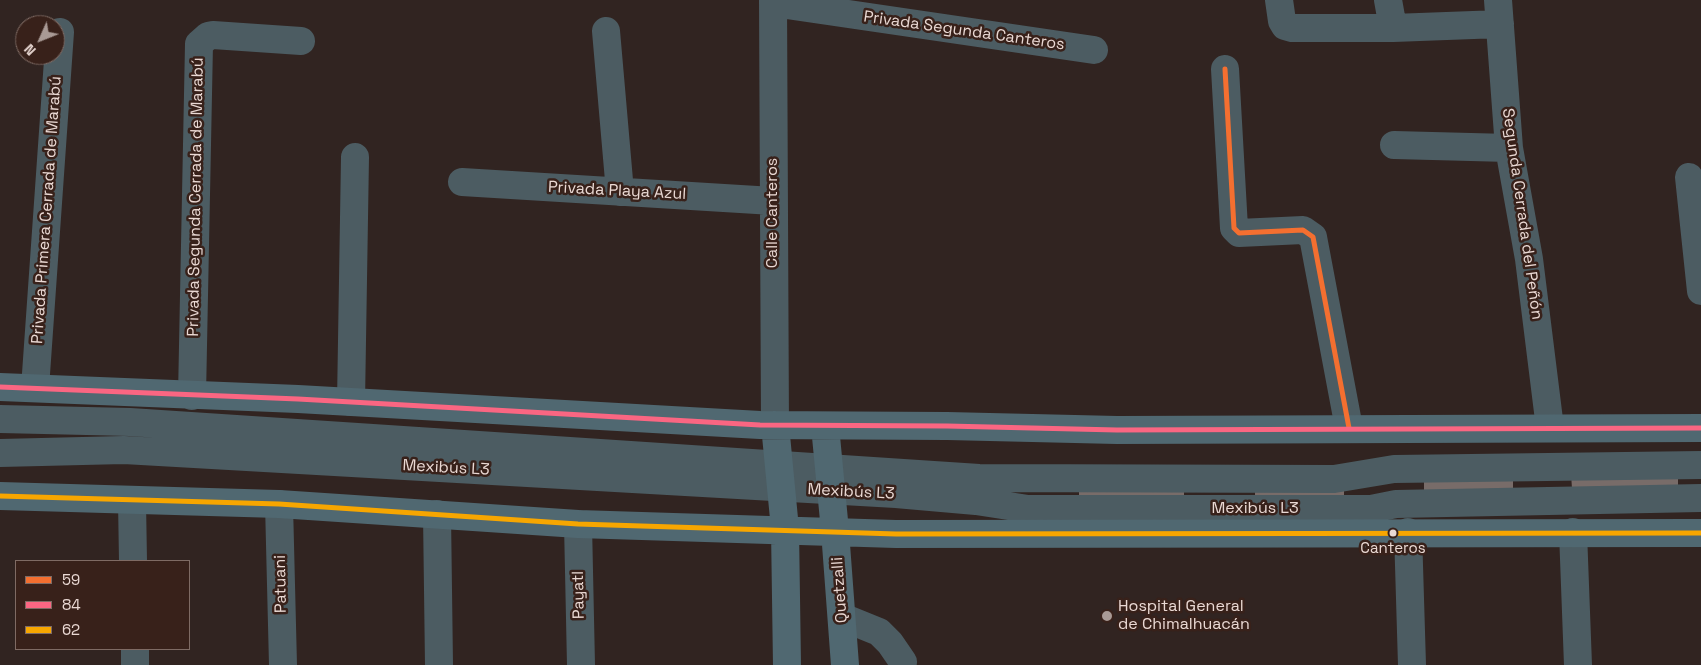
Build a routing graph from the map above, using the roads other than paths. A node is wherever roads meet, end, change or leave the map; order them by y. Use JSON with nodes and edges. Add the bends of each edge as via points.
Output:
{"nodes":[{"id":1,"x":1279,"y":0,"type":"edge"},
{"id":2,"x":1388,"y":0,"type":"edge"},
{"id":3,"x":773,"y":2,"type":"edge"},
{"id":4,"x":1499,"y":12,"type":"edge"},
{"id":5,"x":1393,"y":28,"type":"junction"},
{"id":6,"x":606,"y":31,"type":"dead end"},
{"id":7,"x":301,"y":41,"type":"dead end"},
{"id":8,"x":1094,"y":50,"type":"dead end"},
{"id":9,"x":58,"y":65,"type":"edge"},
{"id":10,"x":1225,"y":69,"type":"dead end"},
{"id":11,"x":1394,"y":145,"type":"dead end"},
{"id":12,"x":1509,"y":148,"type":"junction"},
{"id":13,"x":355,"y":157,"type":"dead end"},
{"id":14,"x":1689,"y":177,"type":"dead end"},
{"id":15,"x":462,"y":182,"type":"dead end"},
{"id":16,"x":620,"y":192,"type":"junction"},
{"id":17,"x":773,"y":201,"type":"junction"},
{"id":18,"x":1701,"y":291,"type":"edge"},
{"id":19,"x":0,"y":387,"type":"edge"},
{"id":20,"x":34,"y":388,"type":"junction"},
{"id":21,"x":192,"y":396,"type":"junction"},
{"id":22,"x":351,"y":402,"type":"junction"},
{"id":23,"x":0,"y":418,"type":"edge"},
{"id":24,"x":775,"y":425,"type":"junction"},
{"id":25,"x":824,"y":426,"type":"junction"},
{"id":26,"x":1349,"y":428,"type":"junction"},
{"id":27,"x":1550,"y":428,"type":"junction"},
{"id":28,"x":1701,"y":428,"type":"edge"},
{"id":29,"x":0,"y":453,"type":"edge"},
{"id":30,"x":1701,"y":464,"type":"edge"},
{"id":31,"x":779,"y":476,"type":"junction"},
{"id":32,"x":829,"y":479,"type":"junction"},
{"id":33,"x":0,"y":496,"type":"edge"},
{"id":34,"x":1701,"y":498,"type":"edge"},
{"id":35,"x":132,"y":500,"type":"junction"},
{"id":36,"x":279,"y":504,"type":"junction"},
{"id":37,"x":438,"y":514,"type":"junction"},
{"id":38,"x":578,"y":524,"type":"junction"},
{"id":39,"x":785,"y":529,"type":"junction"},
{"id":40,"x":835,"y":531,"type":"junction"},
{"id":41,"x":1408,"y":532,"type":"junction"},
{"id":42,"x":1574,"y":532,"type":"junction"},
{"id":43,"x":1701,"y":533,"type":"edge"},
{"id":44,"x":133,"y":560,"type":"edge"},
{"id":45,"x":842,"y":617,"type":"junction"},
{"id":46,"x":135,"y":650,"type":"edge"},
{"id":47,"x":903,"y":662,"type":"dead end"},
{"id":48,"x":135,"y":665,"type":"edge"},
{"id":49,"x":283,"y":665,"type":"edge"},
{"id":50,"x":440,"y":665,"type":"edge"},
{"id":51,"x":581,"y":665,"type":"edge"},
{"id":52,"x":787,"y":665,"type":"edge"},
{"id":53,"x":845,"y":665,"type":"edge"},
{"id":54,"x":1412,"y":665,"type":"edge"},
{"id":55,"x":1578,"y":665,"type":"edge"}],
"edges":[{"from":1,"to":5,"type":"street","via":[[1282,21],[1288,27]]},
{"from":2,"to":5,"type":"street"},
{"from":3,"to":8,"type":"street","name":"Privada Segunda Canteros"},
{"from":3,"to":17,"type":"street","name":"Calle Canteros"},
{"from":4,"to":5,"type":"street"},
{"from":4,"to":12,"type":"street","name":"Segunda Cerrada del Peñón"},
{"from":6,"to":16,"type":"street"},
{"from":7,"to":21,"type":"street","name":"Privada Segunda Cerrada de Marabú","via":[[213,35],[199,44]]},
{"from":9,"to":20,"type":"street","name":"Privada Primera Cerrada de Marabú"},
{"from":10,"to":26,"type":"street","via":[[1234,228],[1240,233],[1303,230],[1313,237]]},
{"from":11,"to":12,"type":"street"},
{"from":12,"to":27,"type":"street","name":"Segunda Cerrada del Peñón","via":[[1529,259]]},
{"from":13,"to":22,"type":"street"},
{"from":14,"to":18,"type":"street"},
{"from":15,"to":16,"type":"street","name":"Privada Playa Azul"},
{"from":16,"to":17,"type":"street","name":"Privada Playa Azul"},
{"from":17,"to":24,"type":"street","name":"Calle Canteros"},
{"from":19,"to":20,"type":"main road"},
{"from":20,"to":21,"type":"main road"},
{"from":21,"to":22,"type":"main road"},
{"from":22,"to":24,"type":"main road"},
{"from":23,"to":31,"type":"street","name":"Mexibús L3","via":[[130,422]]},
{"from":24,"to":25,"type":"main road"},
{"from":24,"to":31,"type":"main road"},
{"from":25,"to":26,"type":"main road","via":[[1117,430]]},
{"from":25,"to":32,"type":"main road","name":"Quetzalli"},
{"from":26,"to":27,"type":"main road"},
{"from":27,"to":28,"type":"main road"},
{"from":29,"to":31,"type":"street","name":"Mexibús L3","via":[[124,450]]},
{"from":30,"to":32,"type":"street","name":"Mexibús L3","via":[[1394,469],[1334,479]]},
{"from":31,"to":32,"type":"street","name":"Mexibús L3"},
{"from":31,"to":39,"type":"main road"},
{"from":32,"to":34,"type":"street","name":"Mexibús L3","via":[[1028,509],[1371,510],[1396,504]]},
{"from":32,"to":40,"type":"main road","name":"Quetzalli"},
{"from":33,"to":35,"type":"main road"},
{"from":35,"to":36,"type":"main road"},
{"from":35,"to":44,"type":"street"},
{"from":36,"to":37,"type":"main road"},
{"from":36,"to":49,"type":"street","name":"Patuani"},
{"from":37,"to":38,"type":"main road"},
{"from":37,"to":50,"type":"street"},
{"from":38,"to":39,"type":"main road"},
{"from":38,"to":51,"type":"street","name":"Payatl"},
{"from":39,"to":40,"type":"main road"},
{"from":39,"to":52,"type":"main road"},
{"from":40,"to":41,"type":"main road","via":[[896,534]]},
{"from":40,"to":45,"type":"main road","name":"Quetzalli"},
{"from":41,"to":42,"type":"main road"},
{"from":41,"to":54,"type":"street"},
{"from":42,"to":43,"type":"main road"},
{"from":42,"to":55,"type":"street"},
{"from":45,"to":47,"type":"street","via":[[880,632]]},
{"from":45,"to":53,"type":"main road","name":"Quetzalli"},
{"from":46,"to":48,"type":"street"}]}
